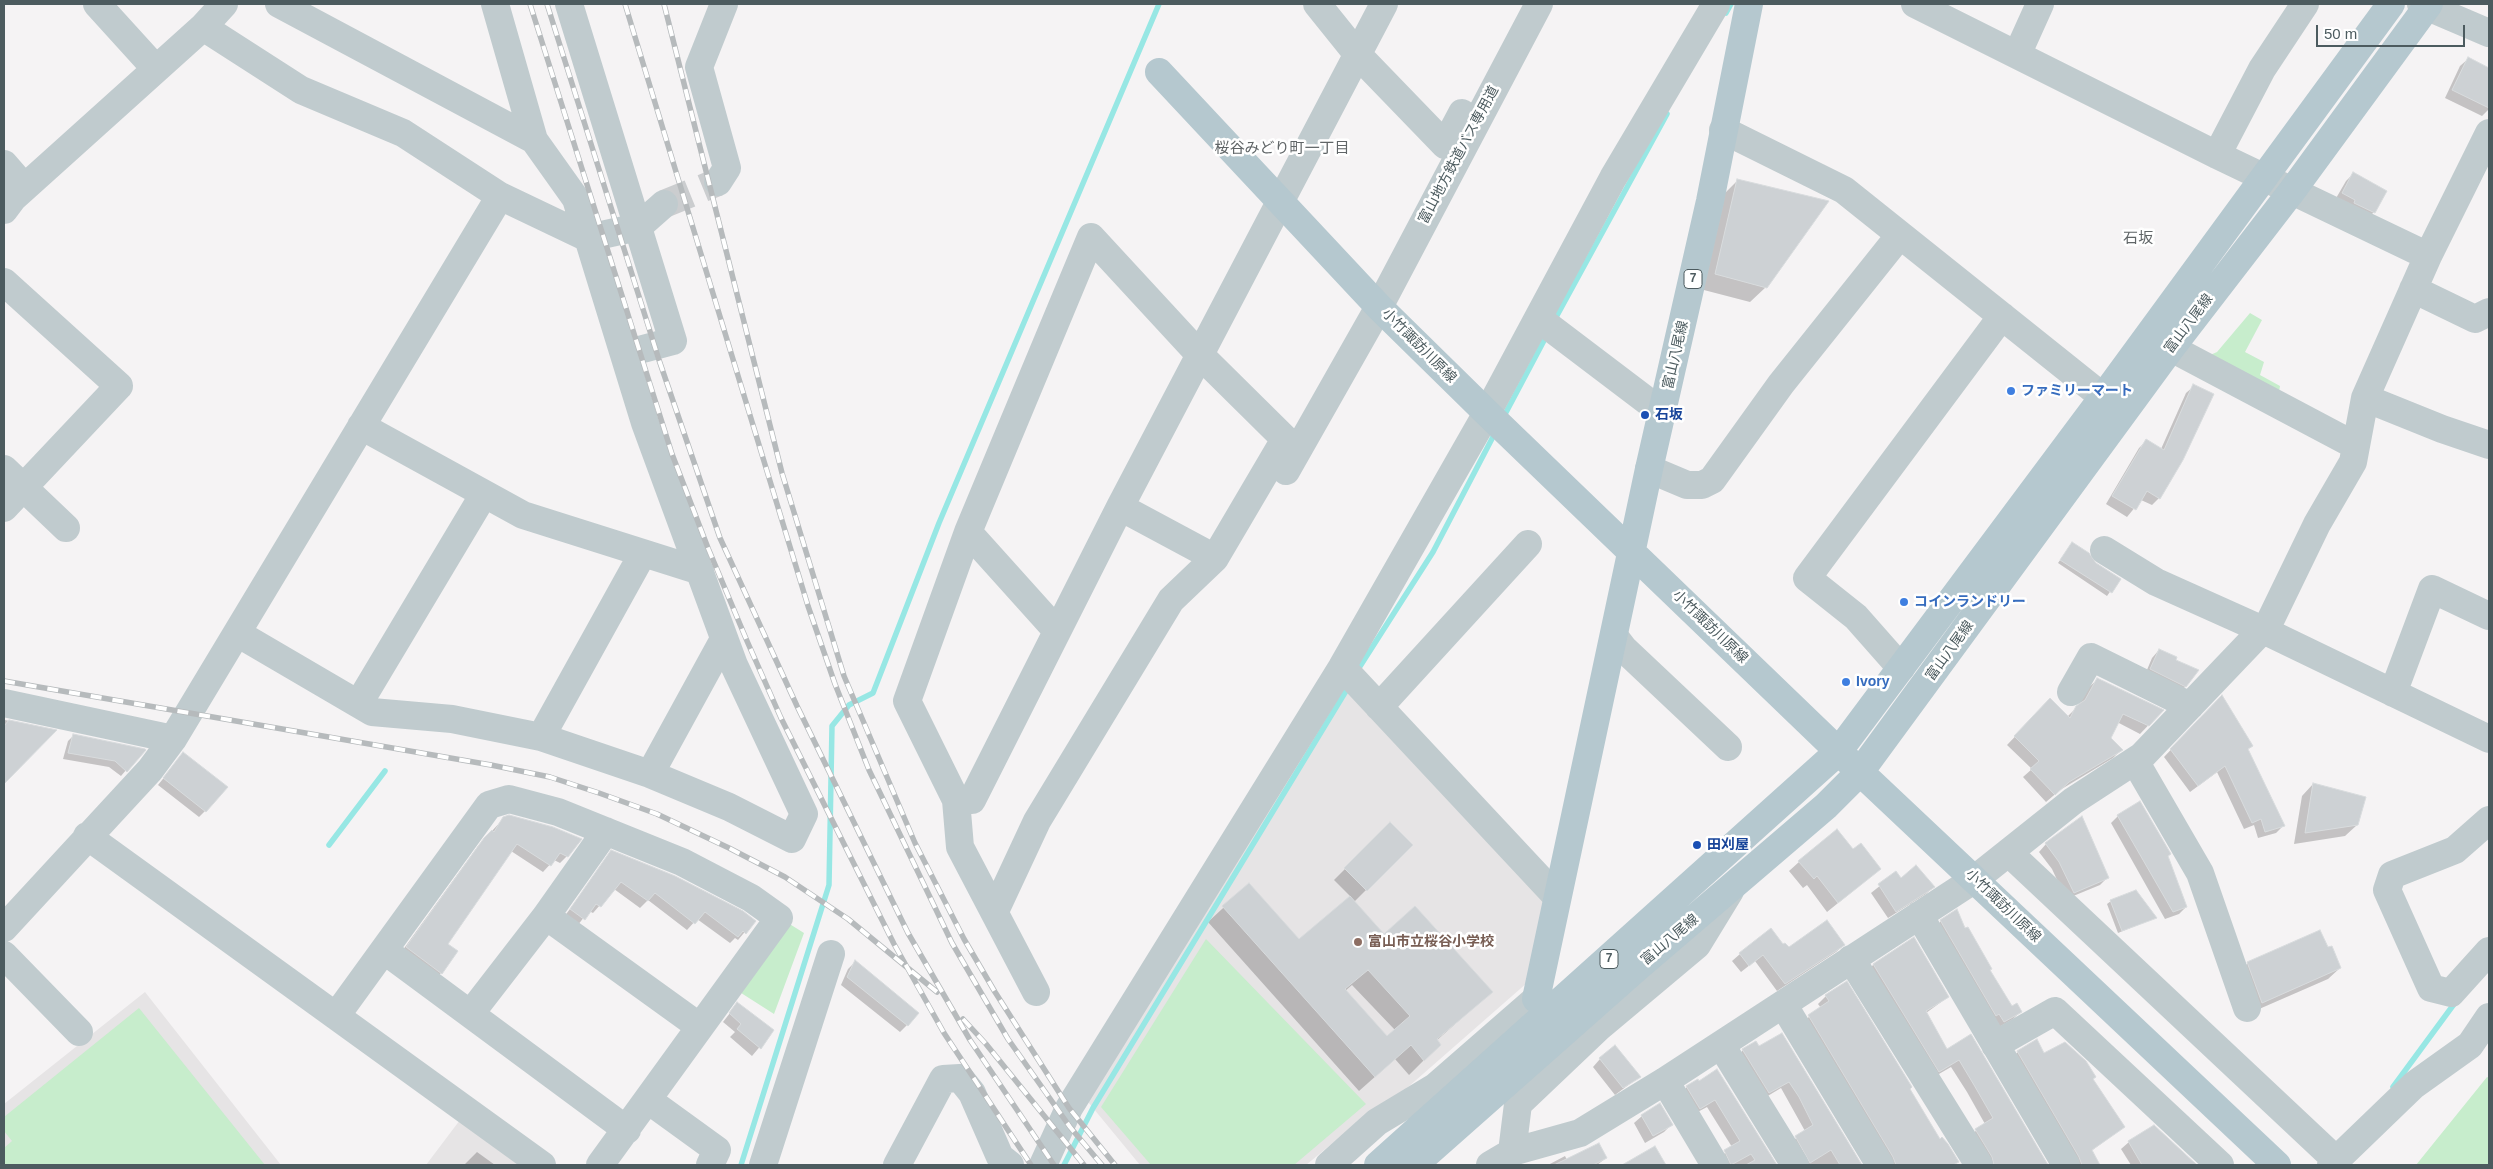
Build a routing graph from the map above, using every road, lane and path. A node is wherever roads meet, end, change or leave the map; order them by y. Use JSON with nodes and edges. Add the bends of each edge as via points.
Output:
{"nodes":[{"id":1,"x":97,"y":4,"type":"edge"},
{"id":2,"x":224,"y":4,"type":"edge"},
{"id":3,"x":279,"y":4,"type":"edge"},
{"id":4,"x":495,"y":4,"type":"edge"},
{"id":5,"x":569,"y":4,"type":"edge"},
{"id":6,"x":724,"y":4,"type":"edge"},
{"id":7,"x":1317,"y":4,"type":"edge"},
{"id":8,"x":1384,"y":4,"type":"edge"},
{"id":9,"x":1521,"y":4,"type":"edge"},
{"id":10,"x":1539,"y":4,"type":"edge"},
{"id":11,"x":1716,"y":4,"type":"edge"},
{"id":12,"x":1749,"y":4,"type":"edge"},
{"id":13,"x":1915,"y":4,"type":"edge"},
{"id":14,"x":2040,"y":4,"type":"edge"},
{"id":15,"x":2305,"y":4,"type":"edge"},
{"id":16,"x":2391,"y":4,"type":"edge"},
{"id":17,"x":2425,"y":5,"type":"edge"},
{"id":18,"x":203,"y":27,"type":"junction"},
{"id":19,"x":2489,"y":33,"type":"edge"},
{"id":20,"x":1358,"y":55,"type":"junction"},
{"id":21,"x":2017,"y":55,"type":"junction"},
{"id":22,"x":156,"y":69,"type":"junction"},
{"id":23,"x":1160,"y":72,"type":"dead end"},
{"id":24,"x":1723,"y":130,"type":"junction"},
{"id":25,"x":2489,"y":133,"type":"edge"},
{"id":26,"x":534,"y":140,"type":"junction"},
{"id":27,"x":2217,"y":155,"type":"junction"},
{"id":28,"x":4,"y":164,"type":"edge"},
{"id":29,"x":2264,"y":177,"type":"junction"},
{"id":30,"x":718,"y":182,"type":"dead end"},
{"id":31,"x":24,"y":187,"type":"junction"},
{"id":32,"x":2292,"y":191,"type":"junction"},
{"id":33,"x":500,"y":196,"type":"junction"},
{"id":34,"x":1280,"y":201,"type":"junction"},
{"id":35,"x":664,"y":204,"type":"tunnel mouth"},
{"id":36,"x":4,"y":210,"type":"edge"},
{"id":37,"x":638,"y":227,"type":"junction"},
{"id":38,"x":1900,"y":235,"type":"junction"},
{"id":39,"x":588,"y":238,"type":"junction"},
{"id":40,"x":2428,"y":256,"type":"junction"},
{"id":41,"x":4,"y":282,"type":"edge"},
{"id":42,"x":2413,"y":289,"type":"junction"},
{"id":43,"x":1379,"y":307,"type":"junction"},
{"id":44,"x":2489,"y":312,"type":"edge"},
{"id":45,"x":2002,"y":316,"type":"junction"},
{"id":46,"x":1539,"y":319,"type":"junction"},
{"id":47,"x":2171,"y":348,"type":"junction"},
{"id":48,"x":624,"y":354,"type":"junction"},
{"id":49,"x":1200,"y":354,"type":"junction"},
{"id":50,"x":2103,"y":397,"type":"junction"},
{"id":51,"x":2365,"y":398,"type":"junction"},
{"id":52,"x":1663,"y":412,"type":"junction"},
{"id":53,"x":1487,"y":413,"type":"junction"},
{"id":54,"x":361,"y":426,"type":"junction"},
{"id":55,"x":2356,"y":446,"type":"junction"},
{"id":56,"x":2489,"y":446,"type":"edge"},
{"id":57,"x":1649,"y":469,"type":"junction"},
{"id":58,"x":13,"y":478,"type":"edge"},
{"id":59,"x":484,"y":494,"type":"junction"},
{"id":60,"x":1120,"y":507,"type":"junction"},
{"id":61,"x":4,"y":508,"type":"edge"},
{"id":62,"x":1264,"y":510,"type":"dead end"},
{"id":63,"x":66,"y":528,"type":"dead end"},
{"id":64,"x":968,"y":532,"type":"junction"},
{"id":65,"x":1528,"y":544,"type":"dead end"},
{"id":66,"x":2104,"y":550,"type":"dead end"},
{"id":67,"x":643,"y":553,"type":"junction"},
{"id":68,"x":1632,"y":553,"type":"junction"},
{"id":69,"x":1215,"y":558,"type":"junction"},
{"id":70,"x":700,"y":572,"type":"junction"},
{"id":71,"x":2489,"y":616,"type":"edge"},
{"id":72,"x":2263,"y":630,"type":"junction"},
{"id":73,"x":1057,"y":631,"type":"junction"},
{"id":74,"x":237,"y":633,"type":"junction"},
{"id":75,"x":1614,"y":636,"type":"junction"},
{"id":76,"x":724,"y":639,"type":"junction"},
{"id":77,"x":1342,"y":667,"type":"junction"},
{"id":78,"x":1901,"y":668,"type":"junction"},
{"id":79,"x":2071,"y":692,"type":"dead end"},
{"id":80,"x":2392,"y":693,"type":"junction"},
{"id":81,"x":4,"y":703,"type":"edge"},
{"id":82,"x":358,"y":703,"type":"junction"},
{"id":83,"x":2190,"y":706,"type":"junction"},
{"id":84,"x":1379,"y":707,"type":"junction"},
{"id":85,"x":541,"y":737,"type":"junction"},
{"id":86,"x":172,"y":739,"type":"junction"},
{"id":87,"x":2489,"y":739,"type":"edge"},
{"id":88,"x":1728,"y":747,"type":"dead end"},
{"id":89,"x":1838,"y":752,"type":"junction"},
{"id":90,"x":2135,"y":761,"type":"junction"},
{"id":91,"x":1860,"y":772,"type":"junction"},
{"id":92,"x":650,"y":774,"type":"junction"},
{"id":93,"x":956,"y":800,"type":"junction"},
{"id":94,"x":2489,"y":820,"type":"edge"},
{"id":95,"x":606,"y":832,"type":"junction"},
{"id":96,"x":87,"y":836,"type":"junction"},
{"id":97,"x":2010,"y":853,"type":"junction"},
{"id":98,"x":1975,"y":879,"type":"junction"},
{"id":99,"x":1734,"y":886,"type":"junction"},
{"id":100,"x":1557,"y":897,"type":"junction"},
{"id":101,"x":996,"y":911,"type":"junction"},
{"id":102,"x":1919,"y":915,"type":"junction"},
{"id":103,"x":546,"y":916,"type":"junction"},
{"id":104,"x":4,"y":928,"type":"edge"},
{"id":105,"x":385,"y":951,"type":"junction"},
{"id":106,"x":2489,"y":951,"type":"edge"},
{"id":107,"x":831,"y":954,"type":"dead end"},
{"id":108,"x":4,"y":955,"type":"edge"},
{"id":109,"x":1851,"y":960,"type":"junction"},
{"id":110,"x":1036,"y":992,"type":"dead end"},
{"id":111,"x":1536,"y":999,"type":"joint"},
{"id":112,"x":1783,"y":1004,"type":"junction"},
{"id":113,"x":2247,"y":1008,"type":"dead end"},
{"id":114,"x":472,"y":1012,"type":"junction"},
{"id":115,"x":336,"y":1016,"type":"junction"},
{"id":116,"x":2489,"y":1017,"type":"edge"},
{"id":117,"x":700,"y":1027,"type":"junction"},
{"id":118,"x":79,"y":1032,"type":"dead end"},
{"id":119,"x":1721,"y":1045,"type":"junction"},
{"id":120,"x":1996,"y":1045,"type":"junction"},
{"id":121,"x":1665,"y":1081,"type":"junction"},
{"id":122,"x":648,"y":1100,"type":"junction"},
{"id":123,"x":626,"y":1130,"type":"junction"},
{"id":124,"x":1515,"y":1158,"type":"edge"},
{"id":125,"x":2333,"y":1163,"type":"edge"},
{"id":126,"x":542,"y":1165,"type":"edge"},
{"id":127,"x":600,"y":1165,"type":"edge"},
{"id":128,"x":710,"y":1165,"type":"edge"},
{"id":129,"x":763,"y":1165,"type":"edge"},
{"id":130,"x":897,"y":1165,"type":"edge"},
{"id":131,"x":1010,"y":1165,"type":"edge"},
{"id":132,"x":1043,"y":1165,"type":"edge"},
{"id":133,"x":1329,"y":1165,"type":"edge"},
{"id":134,"x":1378,"y":1165,"type":"edge"},
{"id":135,"x":1414,"y":1165,"type":"edge"},
{"id":136,"x":1715,"y":1165,"type":"edge"},
{"id":137,"x":1795,"y":1165,"type":"edge"},
{"id":138,"x":1880,"y":1165,"type":"edge"},
{"id":139,"x":1979,"y":1165,"type":"edge"},
{"id":140,"x":2066,"y":1165,"type":"edge"},
{"id":141,"x":2220,"y":1165,"type":"edge"},
{"id":142,"x":2277,"y":1165,"type":"edge"}],
"edges":[{"from":1,"to":22,"type":"street"},
{"from":2,"to":18,"type":"street"},
{"from":3,"to":26,"type":"street"},
{"from":4,"to":26,"type":"street"},
{"from":5,"to":37,"type":"street"},
{"from":6,"to":30,"type":"street","via":[[699,67],[727,168]]},
{"from":7,"to":20,"type":"street"},
{"from":8,"to":20,"type":"street"},
{"from":9,"to":20,"type":"street","via":[[1444,145]]},
{"from":10,"to":43,"type":"street","name":"富山地方鉄道バス専用道"},
{"from":11,"to":46,"type":"street","via":[[1614,178]]},
{"from":12,"to":24,"type":"main road","name":"富山八尾線","number":"7"},
{"from":13,"to":21,"type":"street"},
{"from":14,"to":21,"type":"street"},
{"from":15,"to":27,"type":"street","via":[[2262,69]]},
{"from":16,"to":29,"type":"main road","name":"富山八尾線","number":"7"},
{"from":17,"to":19,"type":"street"},
{"from":17,"to":32,"type":"main road","name":"富山八尾線","number":"7"},
{"from":18,"to":22,"type":"street"},
{"from":18,"to":33,"type":"street","via":[[301,90],[403,133]]},
{"from":20,"to":34,"type":"street"},
{"from":21,"to":27,"type":"street"},
{"from":22,"to":31,"type":"street"},
{"from":23,"to":34,"type":"main road","name":"小竹諏訪川原線"},
{"from":24,"to":38,"type":"street","via":[[1844,190]]},
{"from":24,"to":52,"type":"main road","name":"富山八尾線","number":"7"},
{"from":25,"to":40,"type":"street"},
{"from":26,"to":39,"type":"street","via":[[576,199]]},
{"from":27,"to":29,"type":"street"},
{"from":28,"to":31,"type":"street"},
{"from":29,"to":32,"type":"street"},
{"from":29,"to":50,"type":"main road","name":"富山八尾線","number":"7"},
{"from":31,"to":36,"type":"street"},
{"from":32,"to":40,"type":"street"},
{"from":32,"to":47,"type":"main road","name":"富山八尾線","number":"7"},
{"from":33,"to":39,"type":"street"},
{"from":33,"to":54,"type":"street"},
{"from":34,"to":43,"type":"main road","name":"小竹諏訪川原線"},
{"from":34,"to":49,"type":"street"},
{"from":35,"to":37,"type":"street"},
{"from":37,"to":39,"type":"street"},
{"from":37,"to":48,"type":"street","via":[[673,341]]},
{"from":38,"to":45,"type":"street"},
{"from":38,"to":57,"type":"street","via":[[1782,384],[1712,480],[1702,486],[1687,484]]},
{"from":39,"to":48,"type":"street"},
{"from":40,"to":42,"type":"street"},
{"from":41,"to":58,"type":"street","via":[[119,386]]},
{"from":42,"to":44,"type":"street","via":[[2475,319]]},
{"from":42,"to":51,"type":"street"},
{"from":43,"to":53,"type":"main road","name":"小竹諏訪川原線"},
{"from":43,"to":62,"type":"street","name":"富山地方鉄道バス専用道"},
{"from":45,"to":50,"type":"street"},
{"from":45,"to":78,"type":"street","via":[[1807,578],[1856,617]]},
{"from":46,"to":52,"type":"street"},
{"from":46,"to":53,"type":"street"},
{"from":47,"to":55,"type":"street"},
{"from":47,"to":91,"type":"main road","name":"富山八尾線","number":"7"},
{"from":48,"to":70,"type":"street","via":[[645,423]]},
{"from":49,"to":60,"type":"street"},
{"from":49,"to":64,"type":"street","via":[[1091,237]]},
{"from":49,"to":69,"type":"street","via":[[1285,439]]},
{"from":50,"to":78,"type":"main road","name":"富山八尾線","number":"7"},
{"from":51,"to":55,"type":"street"},
{"from":51,"to":56,"type":"street"},
{"from":52,"to":57,"type":"main road","name":"富山八尾線","number":"7"},
{"from":53,"to":68,"type":"main road","name":"小竹諏訪川原線"},
{"from":53,"to":77,"type":"street"},
{"from":54,"to":59,"type":"street"},
{"from":54,"to":74,"type":"street"},
{"from":55,"to":72,"type":"street","via":[[2353,462]]},
{"from":57,"to":68,"type":"main road","name":"富山八尾線","number":"7"},
{"from":58,"to":61,"type":"street"},
{"from":58,"to":63,"type":"street"},
{"from":59,"to":67,"type":"street","via":[[523,516]]},
{"from":59,"to":82,"type":"street"},
{"from":60,"to":69,"type":"street"},
{"from":60,"to":73,"type":"street"},
{"from":64,"to":73,"type":"street"},
{"from":64,"to":93,"type":"street","via":[[907,701]]},
{"from":65,"to":84,"type":"street"},
{"from":66,"to":72,"type":"street","via":[[2156,582]]},
{"from":67,"to":70,"type":"street"},
{"from":67,"to":85,"type":"street"},
{"from":68,"to":75,"type":"main road","name":"富山八尾線","number":"7"},
{"from":68,"to":89,"type":"main road","name":"小竹諏訪川原線"},
{"from":69,"to":101,"type":"street","via":[[1171,600],[1037,821]]},
{"from":70,"to":76,"type":"street"},
{"from":71,"to":80,"type":"street","via":[[2432,589]]},
{"from":72,"to":80,"type":"street"},
{"from":72,"to":83,"type":"street"},
{"from":73,"to":93,"type":"street","via":[[972,800]]},
{"from":74,"to":82,"type":"street"},
{"from":74,"to":86,"type":"street"},
{"from":75,"to":88,"type":"street"},
{"from":75,"to":100,"type":"main road","name":"富山八尾線","number":"7"},
{"from":76,"to":92,"type":"street"},
{"from":76,"to":92,"type":"street","via":[[804,814],[792,839],[729,807]]},
{"from":77,"to":84,"type":"street"},
{"from":77,"to":132,"type":"street","via":[[1069,1108]]},
{"from":78,"to":89,"type":"main road","name":"富山八尾線","number":"7"},
{"from":79,"to":83,"type":"street","via":[[2091,657]]},
{"from":80,"to":87,"type":"street"},
{"from":81,"to":86,"type":"street"},
{"from":82,"to":85,"type":"street","via":[[372,712],[452,719]]},
{"from":83,"to":90,"type":"street"},
{"from":84,"to":100,"type":"street"},
{"from":85,"to":92,"type":"street"},
{"from":86,"to":96,"type":"street","via":[[150,770]]},
{"from":89,"to":91,"type":"main road","name":"小竹諏訪川原線"},
{"from":89,"to":134,"type":"main road","name":"富山八尾線","number":"7"},
{"from":90,"to":97,"type":"street","via":[[2073,802]]},
{"from":90,"to":113,"type":"street","via":[[2200,873]]},
{"from":91,"to":98,"type":"main road","name":"小竹諏訪川原線"},
{"from":91,"to":99,"type":"main road","name":"富山八尾線","number":"7"},
{"from":93,"to":101,"type":"street","via":[[960,847]]},
{"from":94,"to":106,"type":"street","via":[[2455,850],[2392,875],[2386,890],[2431,988],[2451,993]]},
{"from":95,"to":103,"type":"street"},
{"from":95,"to":105,"type":"street","via":[[558,812],[509,799],[488,805]]},
{"from":95,"to":117,"type":"street","via":[[682,862],[751,898],[779,918]]},
{"from":96,"to":104,"type":"street"},
{"from":96,"to":115,"type":"street"},
{"from":97,"to":98,"type":"street"},
{"from":97,"to":125,"type":"street"},
{"from":98,"to":102,"type":"street"},
{"from":98,"to":142,"type":"main road","name":"小竹諏訪川原線"},
{"from":99,"to":124,"type":"street","via":[[1697,945],[1598,1028],[1518,1104]]},
{"from":99,"to":135,"type":"main road","name":"富山八尾線","number":"7"},
{"from":100,"to":111,"type":"main road","name":"富山八尾線","number":"7"},
{"from":101,"to":110,"type":"street"},
{"from":102,"to":109,"type":"street"},
{"from":102,"to":120,"type":"street"},
{"from":103,"to":114,"type":"street"},
{"from":103,"to":117,"type":"street"},
{"from":105,"to":114,"type":"street"},
{"from":105,"to":115,"type":"street"},
{"from":107,"to":129,"type":"street"},
{"from":108,"to":118,"type":"street"},
{"from":109,"to":112,"type":"street"},
{"from":109,"to":139,"type":"street"},
{"from":111,"to":133,"type":"street","via":[[1434,1087],[1376,1122]]},
{"from":112,"to":119,"type":"street"},
{"from":112,"to":138,"type":"street"},
{"from":114,"to":123,"type":"street"},
{"from":115,"to":126,"type":"street"},
{"from":116,"to":125,"type":"street","via":[[2470,1045],[2414,1085]]},
{"from":117,"to":122,"type":"street"},
{"from":119,"to":121,"type":"street"},
{"from":119,"to":137,"type":"street"},
{"from":120,"to":140,"type":"street"},
{"from":120,"to":141,"type":"street","via":[[2055,1012]]},
{"from":121,"to":124,"type":"street","via":[[1580,1133]]},
{"from":121,"to":136,"type":"street"},
{"from":122,"to":123,"type":"street"},
{"from":122,"to":128,"type":"street","via":[[716,1150]]},
{"from":123,"to":127,"type":"street"},
{"from":130,"to":131,"type":"street","via":[[943,1078],[960,1078],[972,1093],[1000,1157]]}]}
